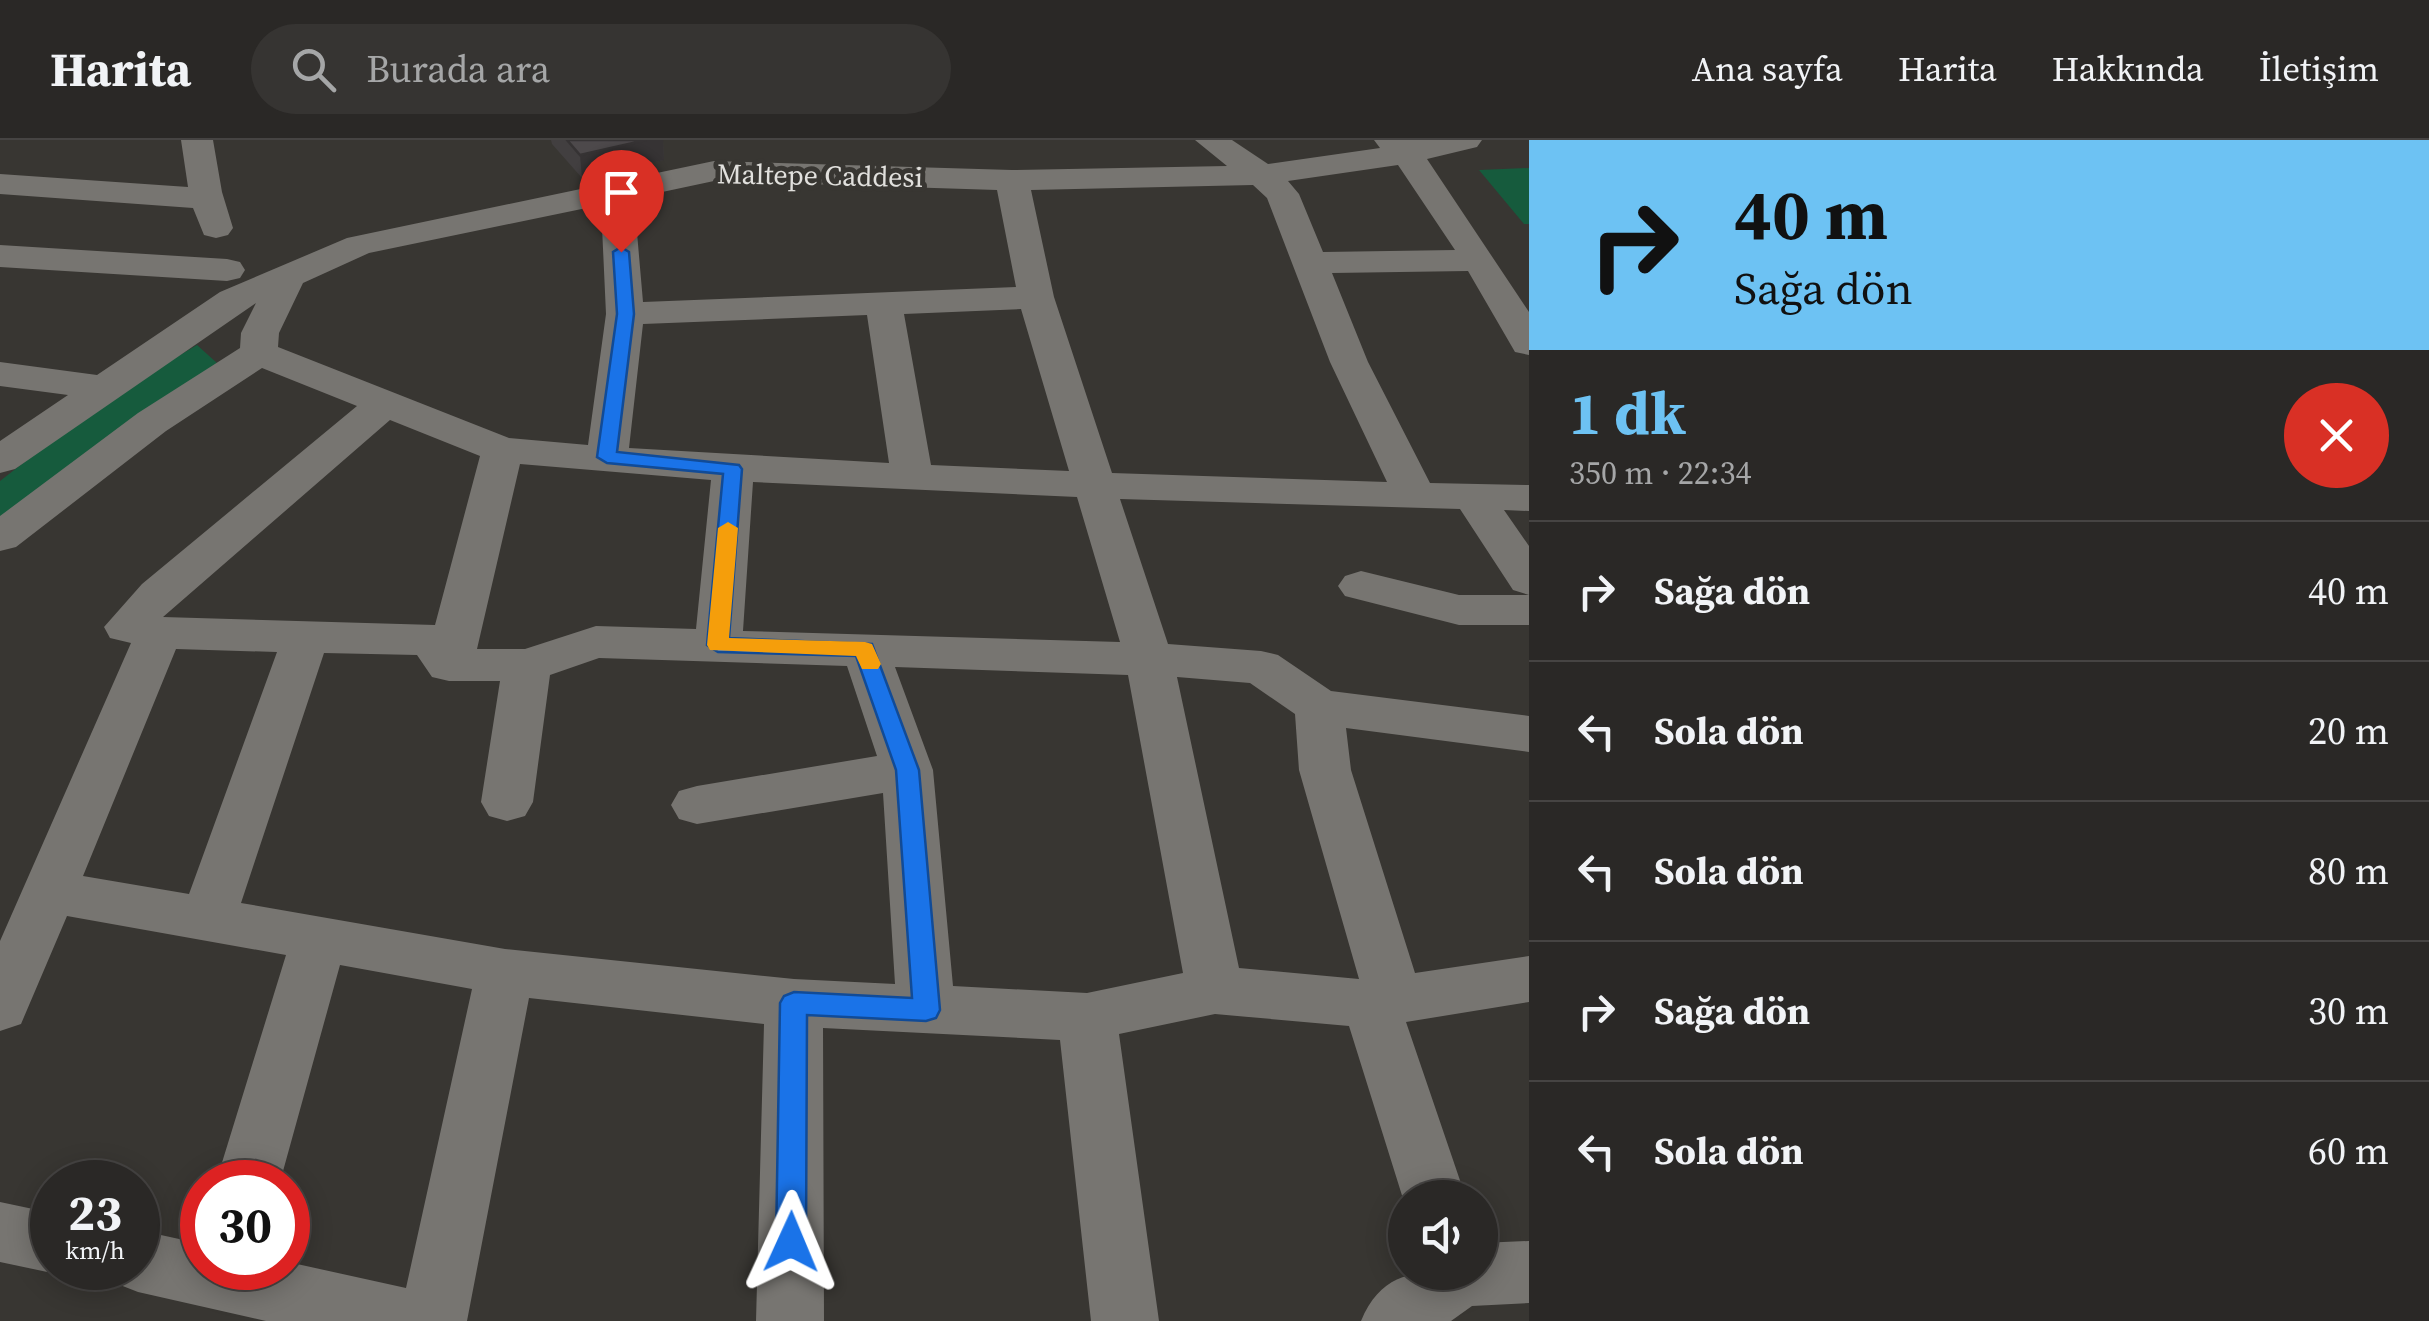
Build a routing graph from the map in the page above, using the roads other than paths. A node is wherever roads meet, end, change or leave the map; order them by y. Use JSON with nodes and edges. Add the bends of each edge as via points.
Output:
{"nodes":[{"id":1,"x":197,"y":140,"type":"edge"},
{"id":2,"x":691,"y":140,"type":"edge"},
{"id":3,"x":1211,"y":140,"type":"edge"},
{"id":4,"x":1466,"y":140,"type":"edge"},
{"id":5,"x":1399,"y":147,"type":"edge"},
{"id":6,"x":714,"y":170,"type":"junction"},
{"id":7,"x":1262,"y":175,"type":"junction"},
{"id":8,"x":1012,"y":180,"type":"junction"},
{"id":9,"x":0,"y":184,"type":"edge"},
{"id":10,"x":616,"y":190,"type":"junction"},
{"id":11,"x":207,"y":200,"type":"junction"},
{"id":12,"x":0,"y":256,"type":"edge"},
{"id":13,"x":1480,"y":260,"type":"junction"},
{"id":14,"x":1308,"y":263,"type":"junction"},
{"id":15,"x":288,"y":276,"type":"junction"},
{"id":16,"x":230,"y":285,"type":"junction"},
{"id":17,"x":1036,"y":297,"type":"junction"},
{"id":18,"x":884,"y":303,"type":"junction"},
{"id":19,"x":626,"y":314,"type":"junction"},
{"id":20,"x":1529,"y":344,"type":"edge"},
{"id":21,"x":259,"y":352,"type":"junction"},
{"id":22,"x":0,"y":374,"type":"edge"},
{"id":23,"x":102,"y":388,"type":"junction"},
{"id":24,"x":388,"y":402,"type":"junction"},
{"id":25,"x":502,"y":450,"type":"junction"},
{"id":26,"x":607,"y":457,"type":"junction"},
{"id":27,"x":0,"y":460,"type":"edge"},
{"id":28,"x":732,"y":469,"type":"junction"},
{"id":29,"x":912,"y":475,"type":"junction"},
{"id":30,"x":1092,"y":482,"type":"junction"},
{"id":31,"x":1416,"y":497,"type":"junction"},
{"id":32,"x":1529,"y":498,"type":"edge"},
{"id":33,"x":1475,"y":499,"type":"junction"},
{"id":34,"x":0,"y":537,"type":"edge"},
{"id":35,"x":1529,"y":580,"type":"edge"},
{"id":36,"x":1360,"y":586,"type":"dead end"},
{"id":37,"x":1529,"y":610,"type":"edge"},
{"id":38,"x":159,"y":633,"type":"junction"},
{"id":39,"x":306,"y":636,"type":"junction"},
{"id":40,"x":718,"y":645,"type":"junction"},
{"id":41,"x":865,"y":649,"type":"junction"},
{"id":42,"x":1150,"y":658,"type":"junction"},
{"id":43,"x":449,"y":665,"type":"junction"},
{"id":44,"x":526,"y":665,"type":"junction"},
{"id":45,"x":1319,"y":707,"type":"junction"},
{"id":46,"x":1529,"y":734,"type":"edge"},
{"id":47,"x":908,"y":770,"type":"junction"},
{"id":48,"x":506,"y":802,"type":"dead end"},
{"id":49,"x":697,"y":805,"type":"dead end"},
{"id":50,"x":48,"y":891,"type":"junction"},
{"id":51,"x":208,"y":919,"type":"junction"},
{"id":52,"x":318,"y":939,"type":"junction"},
{"id":53,"x":504,"y":972,"type":"junction"},
{"id":54,"x":1529,"y":979,"type":"edge"},
{"id":55,"x":1215,"y":990,"type":"junction"},
{"id":56,"x":1383,"y":1002,"type":"junction"},
{"id":57,"x":794,"y":1003,"type":"junction"},
{"id":58,"x":0,"y":1007,"type":"edge"},
{"id":59,"x":926,"y":1010,"type":"junction"},
{"id":60,"x":1087,"y":1017,"type":"junction"},
{"id":61,"x":254,"y":1160,"type":"edge"},
{"id":62,"x":1429,"y":1180,"type":"edge"},
{"id":63,"x":0,"y":1232,"type":"edge"},
{"id":64,"x":30,"y":1238,"type":"edge"},
{"id":65,"x":1529,"y":1272,"type":"edge"},
{"id":66,"x":1498,"y":1273,"type":"edge"},
{"id":67,"x":289,"y":1290,"type":"edge"},
{"id":68,"x":1437,"y":1290,"type":"edge"},
{"id":69,"x":410,"y":1321,"type":"edge"},
{"id":70,"x":433,"y":1321,"type":"edge"},
{"id":71,"x":790,"y":1321,"type":"edge"},
{"id":72,"x":1125,"y":1321,"type":"edge"},
{"id":73,"x":1395,"y":1321,"type":"edge"}],
"edges":[{"from":1,"to":11,"type":"street"},
{"from":2,"to":6,"type":"street"},
{"from":3,"to":7,"type":"street"},
{"from":4,"to":5,"type":"street","name":"Maltepe Caddesi"},
{"from":5,"to":7,"type":"street","name":"Maltepe Caddesi"},
{"from":5,"to":13,"type":"street"},
{"from":6,"to":8,"type":"street","name":"Maltepe Caddesi"},
{"from":6,"to":10,"type":"street","name":"Maltepe Caddesi"},
{"from":7,"to":8,"type":"street","name":"Maltepe Caddesi"},
{"from":7,"to":14,"type":"street","via":[[1282,194]]},
{"from":8,"to":17,"type":"street"},
{"from":9,"to":11,"type":"street"},
{"from":10,"to":15,"type":"street","name":"Maltepe Caddesi","via":[[359,245]]},
{"from":10,"to":19,"type":"street"},
{"from":11,"to":16,"type":"street"},
{"from":12,"to":16,"type":"street"},
{"from":13,"to":14,"type":"street"},
{"from":13,"to":20,"type":"street"},
{"from":14,"to":31,"type":"street","via":[[1348,362]]},
{"from":15,"to":16,"type":"street","name":"Maltepe Caddesi"},
{"from":15,"to":21,"type":"street","via":[[260,334]]},
{"from":16,"to":23,"type":"street","name":"Maltepe Caddesi"},
{"from":17,"to":18,"type":"street"},
{"from":17,"to":30,"type":"street"},
{"from":18,"to":19,"type":"street"},
{"from":18,"to":29,"type":"street"},
{"from":19,"to":26,"type":"street"},
{"from":21,"to":24,"type":"street"},
{"from":21,"to":34,"type":"street","via":[[152,422]]},
{"from":22,"to":23,"type":"street"},
{"from":23,"to":27,"type":"street","name":"Maltepe Caddesi"},
{"from":24,"to":25,"type":"street"},
{"from":24,"to":38,"type":"street","via":[[127,627]]},
{"from":25,"to":26,"type":"street"},
{"from":25,"to":43,"type":"street"},
{"from":26,"to":28,"type":"street"},
{"from":28,"to":29,"type":"street"},
{"from":28,"to":40,"type":"street"},
{"from":29,"to":30,"type":"street"},
{"from":30,"to":31,"type":"street"},
{"from":30,"to":42,"type":"street"},
{"from":31,"to":33,"type":"street"},
{"from":32,"to":33,"type":"street"},
{"from":33,"to":35,"type":"street"},
{"from":36,"to":37,"type":"street","via":[[1459,610]]},
{"from":38,"to":39,"type":"street"},
{"from":38,"to":50,"type":"street"},
{"from":39,"to":43,"type":"street","via":[[431,640]]},
{"from":39,"to":51,"type":"street"},
{"from":40,"to":41,"type":"street"},
{"from":40,"to":44,"type":"street","via":[[596,642]]},
{"from":41,"to":42,"type":"street"},
{"from":41,"to":47,"type":"street"},
{"from":42,"to":45,"type":"street","via":[[1262,667]]},
{"from":42,"to":55,"type":"street"},
{"from":43,"to":44,"type":"street"},
{"from":44,"to":48,"type":"street"},
{"from":45,"to":46,"type":"street"},
{"from":45,"to":56,"type":"street","via":[[1325,770]]},
{"from":47,"to":49,"type":"street"},
{"from":47,"to":59,"type":"street"},
{"from":50,"to":51,"type":"street"},
{"from":50,"to":58,"type":"street"},
{"from":51,"to":52,"type":"street"},
{"from":52,"to":53,"type":"street"},
{"from":52,"to":61,"type":"street"},
{"from":53,"to":57,"type":"street"},
{"from":53,"to":70,"type":"street"},
{"from":54,"to":56,"type":"street"},
{"from":55,"to":56,"type":"street"},
{"from":55,"to":60,"type":"street"},
{"from":56,"to":62,"type":"street"},
{"from":57,"to":59,"type":"street"},
{"from":57,"to":71,"type":"street"},
{"from":59,"to":60,"type":"street"},
{"from":60,"to":72,"type":"street"},
{"from":63,"to":64,"type":"street"},
{"from":65,"to":66,"type":"street"},
{"from":67,"to":69,"type":"street"},
{"from":68,"to":73,"type":"street"}]}
